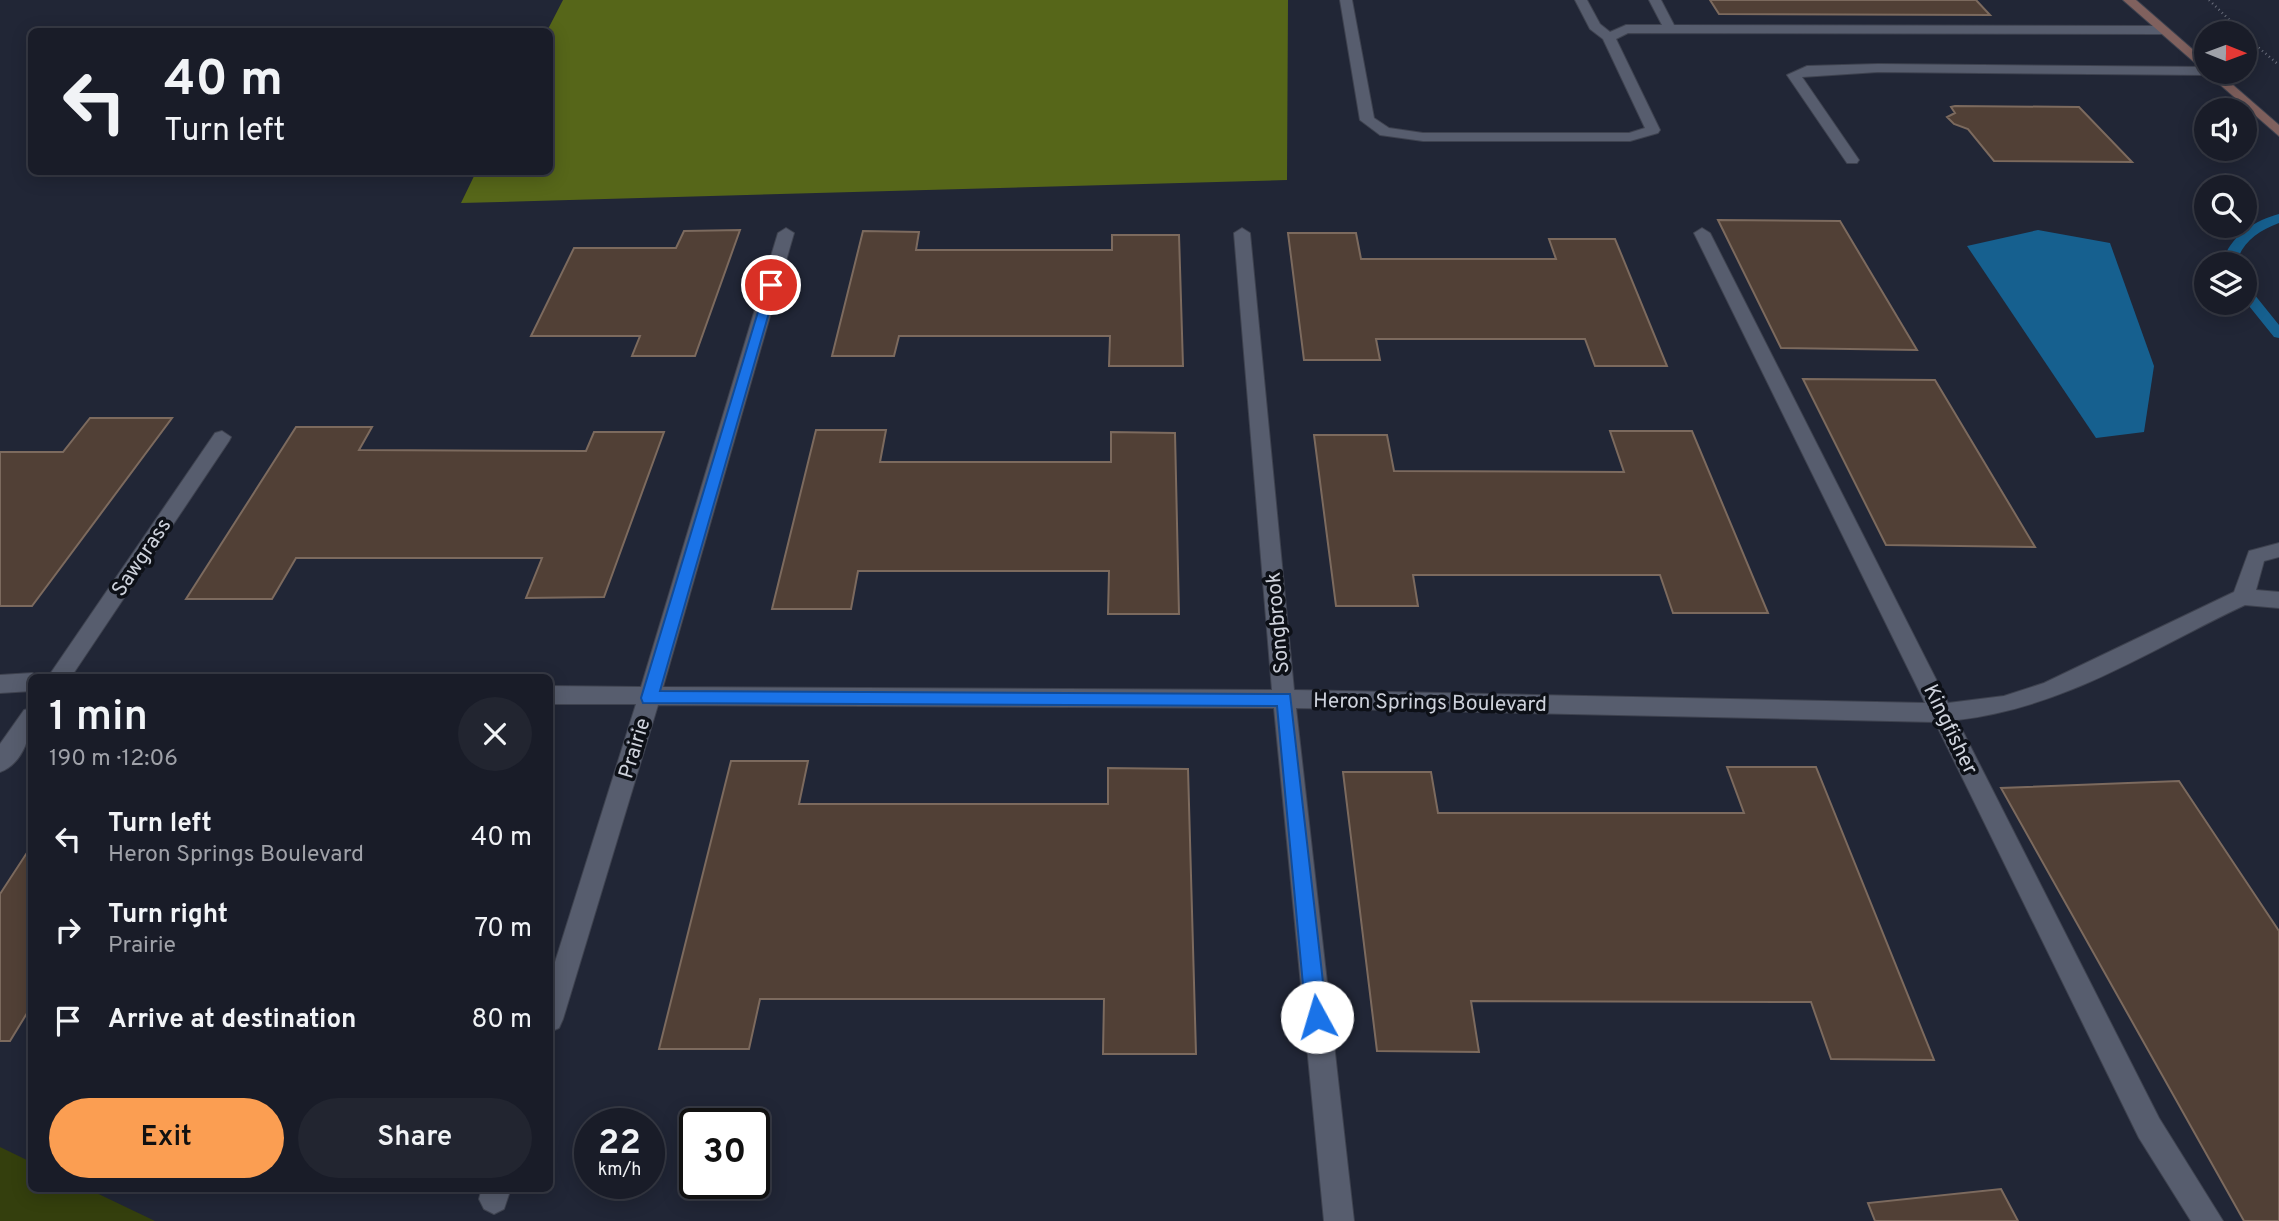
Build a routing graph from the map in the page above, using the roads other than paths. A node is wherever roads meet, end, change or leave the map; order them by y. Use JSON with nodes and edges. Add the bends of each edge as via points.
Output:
{"nodes":[{"id":1,"x":1346,"y":0,"type":"edge"},
{"id":2,"x":1581,"y":0,"type":"edge"},
{"id":3,"x":1655,"y":0,"type":"edge"},
{"id":4,"x":2129,"y":0,"type":"edge"},
{"id":5,"x":1669,"y":27,"type":"junction"},
{"id":6,"x":2163,"y":30,"type":"junction"},
{"id":7,"x":1609,"y":37,"type":"junction"},
{"id":8,"x":2194,"y":58,"type":"edge"},
{"id":9,"x":2194,"y":70,"type":"edge"},
{"id":10,"x":2224,"y":84,"type":"edge"},
{"id":11,"x":2279,"y":132,"type":"edge"},
{"id":12,"x":1852,"y":160,"type":"dead end"},
{"id":13,"x":786,"y":233,"type":"dead end"},
{"id":14,"x":1242,"y":233,"type":"dead end"},
{"id":15,"x":1702,"y":233,"type":"dead end"},
{"id":16,"x":222,"y":436,"type":"dead end"},
{"id":17,"x":2279,"y":550,"type":"edge"},
{"id":18,"x":2243,"y":597,"type":"junction"},
{"id":19,"x":2279,"y":600,"type":"edge"},
{"id":20,"x":61,"y":674,"type":"edge"},
{"id":21,"x":28,"y":682,"type":"edge"},
{"id":22,"x":0,"y":684,"type":"edge"},
{"id":23,"x":553,"y":695,"type":"edge"},
{"id":24,"x":649,"y":698,"type":"junction"},
{"id":25,"x":1284,"y":699,"type":"junction"},
{"id":26,"x":1944,"y":713,"type":"junction"},
{"id":27,"x":28,"y":723,"type":"edge"},
{"id":28,"x":0,"y":762,"type":"edge"},
{"id":29,"x":553,"y":1010,"type":"edge"},
{"id":30,"x":1339,"y":1221,"type":"edge"},
{"id":31,"x":2208,"y":1221,"type":"edge"}],
"edges":[{"from":1,"to":7,"type":"street","via":[[1367,120],[1385,132],[1423,137],[1630,137],[1653,130]]},
{"from":2,"to":7,"type":"street","via":[[1595,26]]},
{"from":3,"to":5,"type":"street"},
{"from":4,"to":6,"type":"main road"},
{"from":5,"to":6,"type":"street"},
{"from":5,"to":7,"type":"street","via":[[1626,29]]},
{"from":6,"to":8,"type":"main road"},
{"from":9,"to":12,"type":"street","via":[[1878,68],[1807,70],[1794,75]]},
{"from":10,"to":11,"type":"main road"},
{"from":13,"to":24,"type":"street","name":"Prairie"},
{"from":14,"to":25,"type":"street","name":"Songbrook"},
{"from":15,"to":26,"type":"street","name":"Kingfisher"},
{"from":16,"to":20,"type":"street","name":"Sawgrass"},
{"from":17,"to":18,"type":"street","via":[[2256,556]]},
{"from":18,"to":19,"type":"street","name":"Heron Springs Boulevard"},
{"from":18,"to":26,"type":"street","name":"Heron Springs Boulevard","via":[[2182,624],[2114,663],[2021,700]]},
{"from":21,"to":22,"type":"street"},
{"from":23,"to":24,"type":"street","name":"Heron Springs Boulevard"},
{"from":24,"to":25,"type":"street","name":"Heron Springs Boulevard"},
{"from":24,"to":29,"type":"street","name":"Prairie"},
{"from":25,"to":26,"type":"street","name":"Heron Springs Boulevard"},
{"from":25,"to":30,"type":"street","name":"Songbrook"},
{"from":26,"to":31,"type":"street","name":"Kingfisher","via":[[2149,1128]]},
{"from":27,"to":28,"type":"street"}]}
